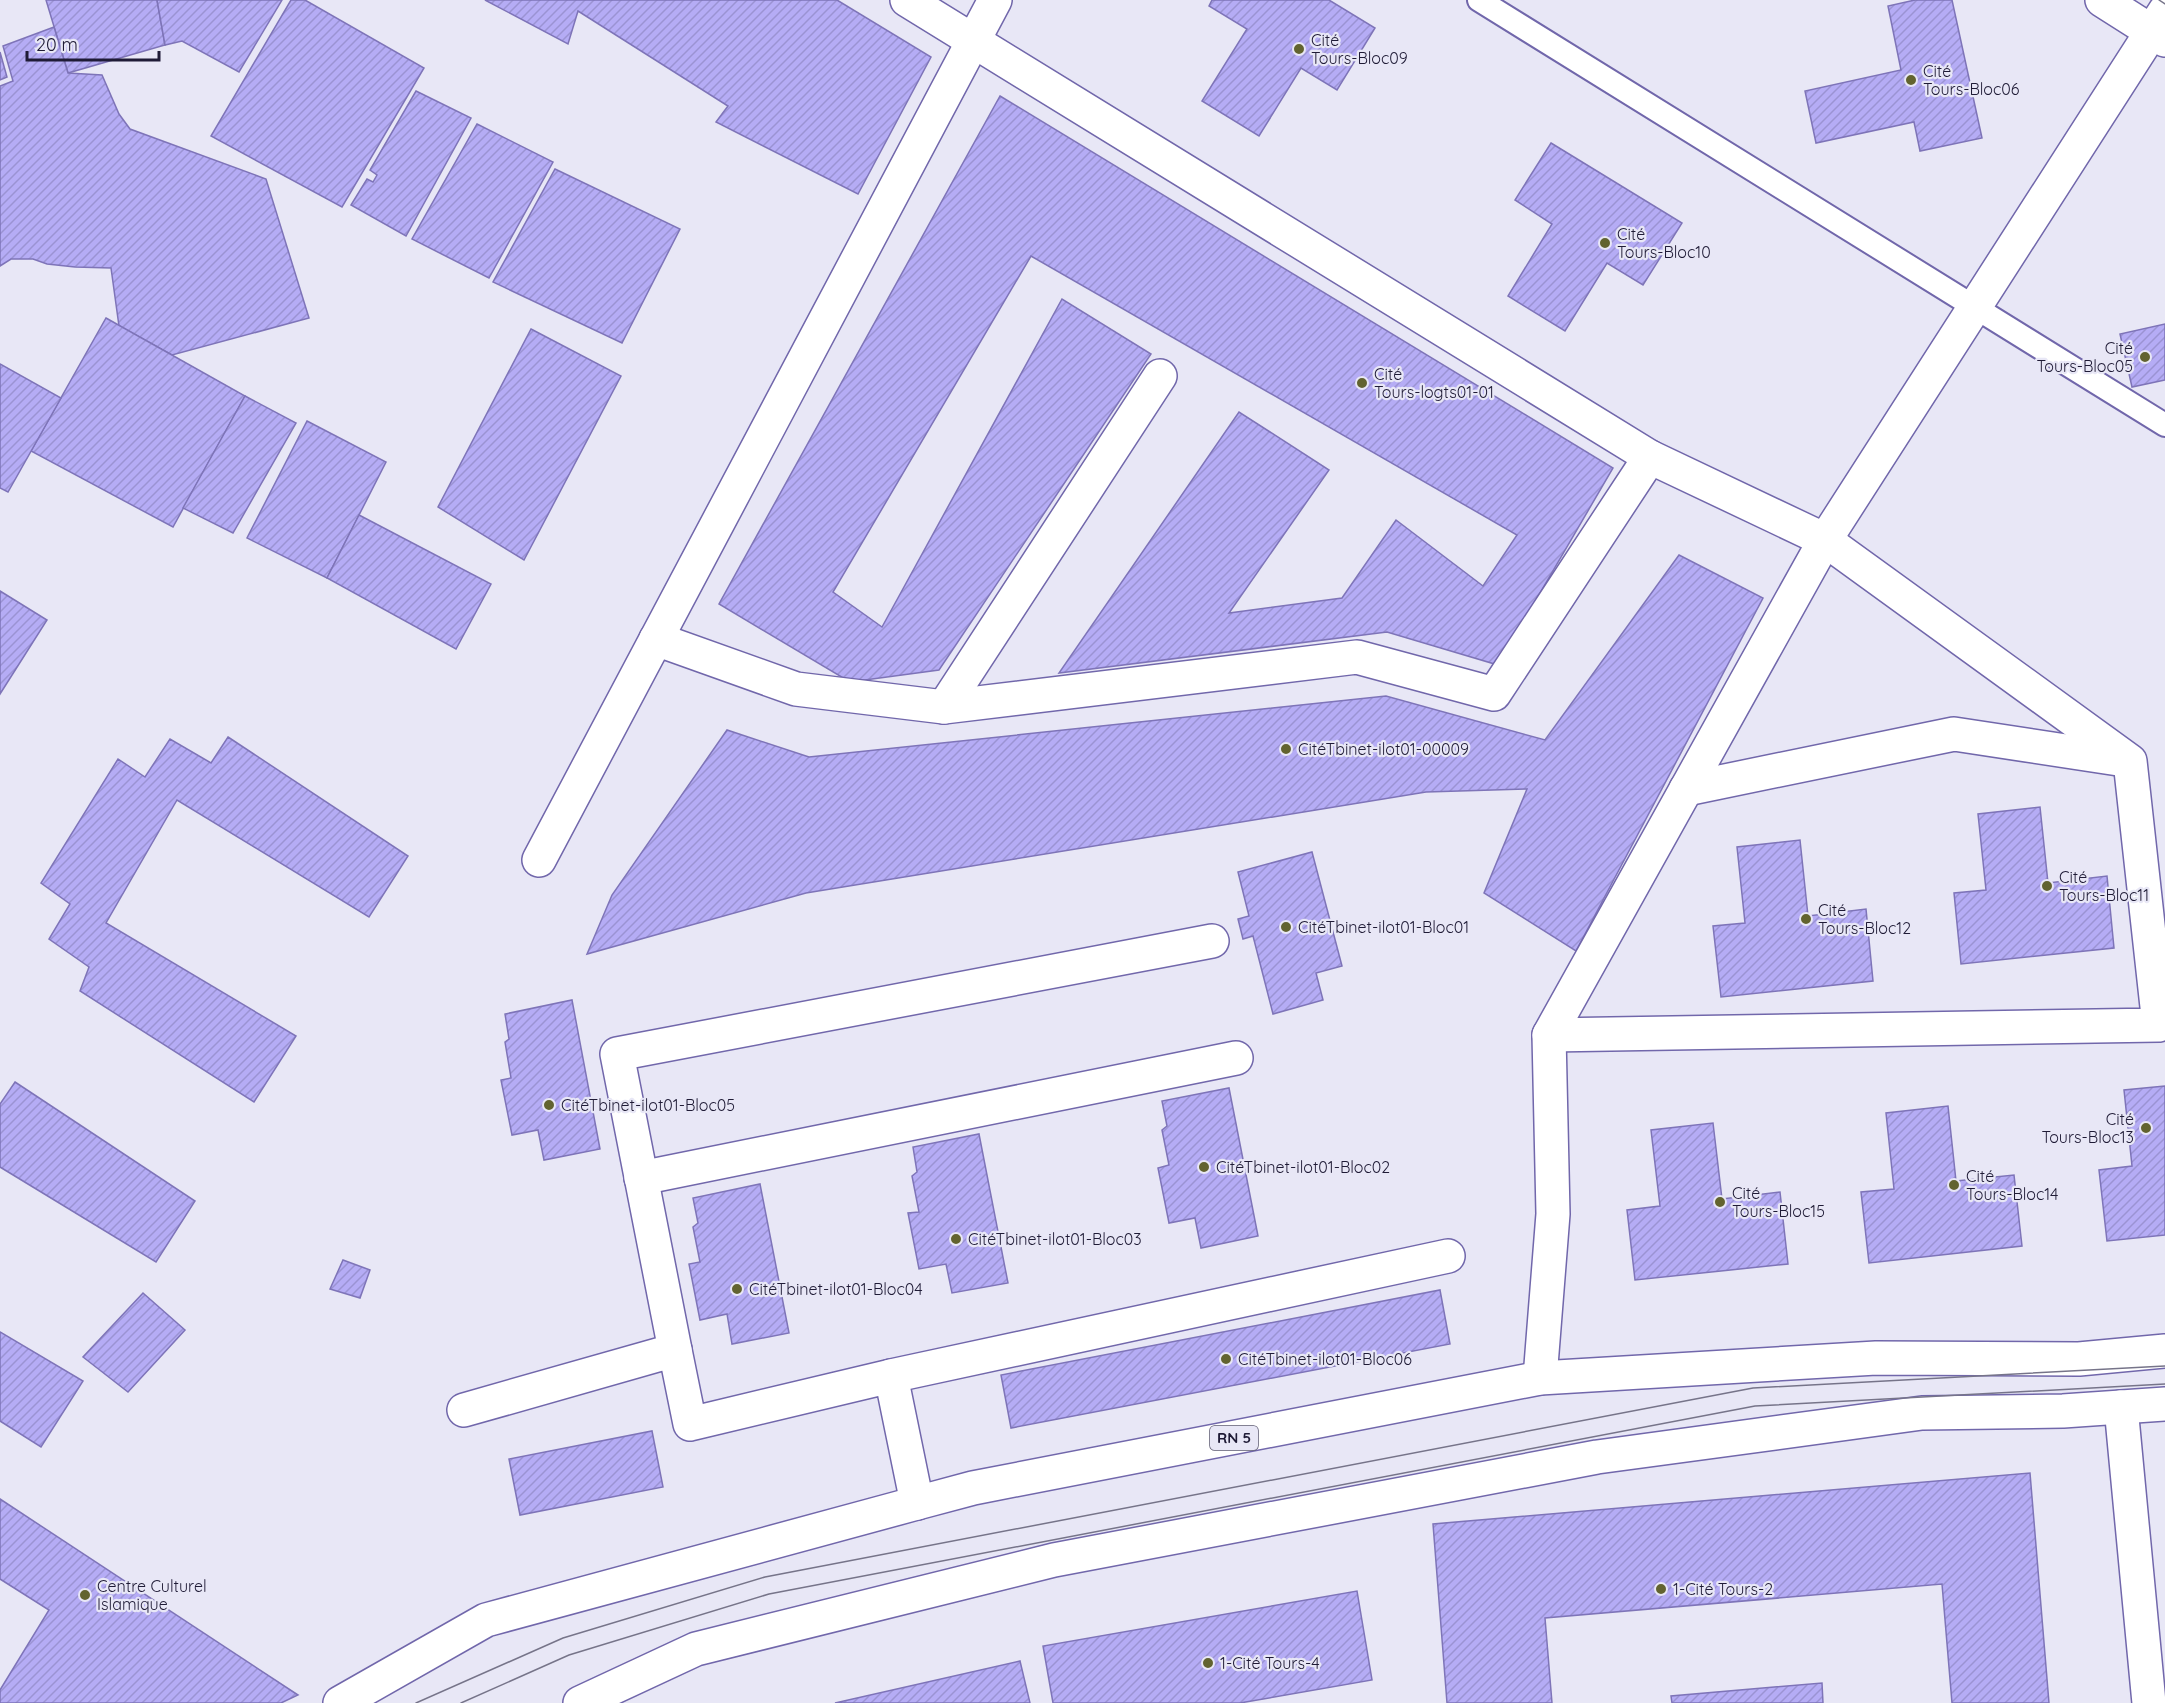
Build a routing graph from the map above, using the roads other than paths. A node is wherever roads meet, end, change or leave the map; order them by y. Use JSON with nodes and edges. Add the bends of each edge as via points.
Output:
{"nodes":[{"id":1,"x":907,"y":0,"type":"edge"},
{"id":2,"x":994,"y":0,"type":"edge"},
{"id":3,"x":1479,"y":0,"type":"edge"},
{"id":4,"x":2102,"y":0,"type":"edge"},
{"id":5,"x":2160,"y":28,"type":"edge"},
{"id":6,"x":972,"y":39,"type":"junction"},
{"id":7,"x":1975,"y":307,"type":"junction"},
{"id":8,"x":1160,"y":376,"type":"dead end"},
{"id":9,"x":2165,"y":425,"type":"edge"},
{"id":10,"x":1650,"y":457,"type":"junction"},
{"id":11,"x":1825,"y":540,"type":"junction"},
{"id":12,"x":656,"y":639,"type":"junction"},
{"id":13,"x":944,"y":706,"type":"junction"},
{"id":14,"x":2130,"y":760,"type":"junction"},
{"id":15,"x":1686,"y":789,"type":"junction"},
{"id":16,"x":539,"y":860,"type":"dead end"},
{"id":17,"x":1212,"y":941,"type":"dead end"},
{"id":18,"x":1549,"y":1035,"type":"junction"},
{"id":19,"x":1236,"y":1059,"type":"dead end"},
{"id":20,"x":641,"y":1178,"type":"junction"},
{"id":21,"x":1448,"y":1256,"type":"dead end"},
{"id":22,"x":675,"y":1350,"type":"junction"},
{"id":23,"x":2165,"y":1351,"type":"edge"},
{"id":24,"x":891,"y":1376,"type":"junction"},
{"id":25,"x":1540,"y":1378,"type":"junction"},
{"id":26,"x":2165,"y":1404,"type":"edge"},
{"id":27,"x":2121,"y":1407,"type":"junction"},
{"id":28,"x":464,"y":1410,"type":"dead end"},
{"id":29,"x":917,"y":1503,"type":"junction"},
{"id":30,"x":2155,"y":1700,"type":"edge"},
{"id":31,"x":340,"y":1703,"type":"edge"},
{"id":32,"x":580,"y":1703,"type":"edge"}],
"edges":[{"from":1,"to":6,"type":"street"},
{"from":2,"to":6,"type":"street"},
{"from":3,"to":7,"type":"lane"},
{"from":4,"to":5,"type":"street"},
{"from":5,"to":7,"type":"street"},
{"from":6,"to":10,"type":"street"},
{"from":6,"to":12,"type":"street"},
{"from":7,"to":9,"type":"lane"},
{"from":7,"to":11,"type":"street"},
{"from":8,"to":13,"type":"street"},
{"from":10,"to":11,"type":"street"},
{"from":10,"to":13,"type":"street","via":[[1494,693],[1357,657]]},
{"from":11,"to":14,"type":"street"},
{"from":11,"to":15,"type":"street"},
{"from":12,"to":13,"type":"street","via":[[796,689]]},
{"from":12,"to":16,"type":"street"},
{"from":14,"to":15,"type":"street","via":[[1954,734]]},
{"from":14,"to":18,"type":"street","via":[[2159,1025]]},
{"from":15,"to":18,"type":"street"},
{"from":17,"to":20,"type":"street","via":[[617,1054]]},
{"from":18,"to":25,"type":"street","via":[[1553,1214]]},
{"from":19,"to":20,"type":"street"},
{"from":20,"to":22,"type":"street"},
{"from":21,"to":24,"type":"street"},
{"from":22,"to":24,"type":"street","via":[[690,1424]]},
{"from":22,"to":28,"type":"street"},
{"from":23,"to":25,"type":"street","number":"RN 5","via":[[2079,1359],[1876,1358]]},
{"from":24,"to":29,"type":"street"},
{"from":25,"to":29,"type":"street","number":"RN 5","via":[[973,1488]]},
{"from":26,"to":27,"type":"street"},
{"from":27,"to":30,"type":"street"},
{"from":27,"to":32,"type":"street","via":[[1922,1413],[1597,1457],[1065,1557],[696,1649]]},
{"from":29,"to":31,"type":"street","number":"RN 5","via":[[486,1620]]}]}
